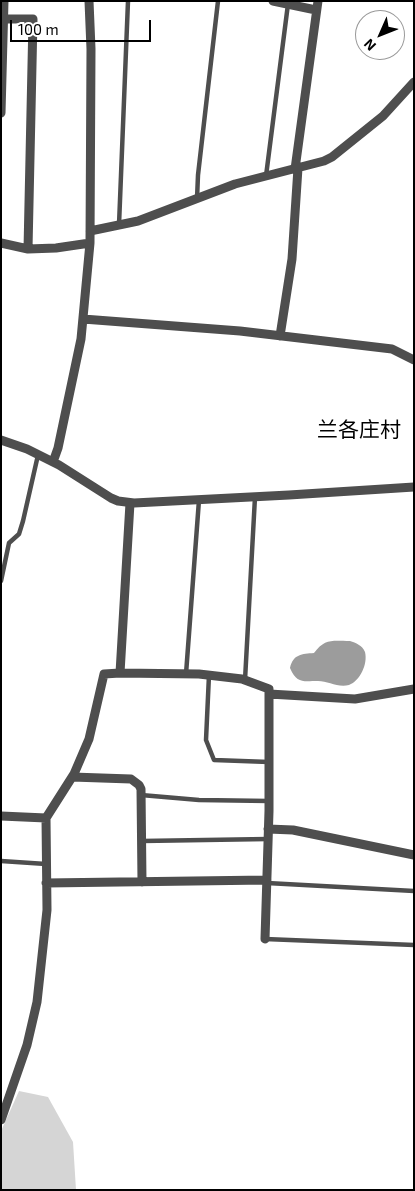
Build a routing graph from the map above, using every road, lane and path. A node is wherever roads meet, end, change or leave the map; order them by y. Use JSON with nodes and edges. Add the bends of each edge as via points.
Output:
{"nodes":[{"id":1,"x":4,"y":1,"type":"edge"},
{"id":2,"x":89,"y":1,"type":"edge"},
{"id":3,"x":128,"y":1,"type":"edge"},
{"id":4,"x":218,"y":1,"type":"edge"},
{"id":5,"x":273,"y":1,"type":"edge"},
{"id":6,"x":288,"y":4,"type":"junction"},
{"id":7,"x":317,"y":6,"type":"edge"},
{"id":8,"x":4,"y":19,"type":"junction"},
{"id":9,"x":414,"y":82,"type":"edge"},
{"id":10,"x":1,"y":113,"type":"edge"},
{"id":11,"x":296,"y":168,"type":"junction"},
{"id":12,"x":266,"y":176,"type":"junction"},
{"id":13,"x":197,"y":198,"type":"junction"},
{"id":14,"x":119,"y":225,"type":"junction"},
{"id":15,"x":90,"y":231,"type":"junction"},
{"id":16,"x":1,"y":243,"type":"edge"},
{"id":17,"x":90,"y":243,"type":"junction"},
{"id":18,"x":28,"y":250,"type":"junction"},
{"id":19,"x":83,"y":319,"type":"junction"},
{"id":20,"x":280,"y":336,"type":"junction"},
{"id":21,"x":414,"y":360,"type":"edge"},
{"id":22,"x":1,"y":440,"type":"edge"},
{"id":23,"x":38,"y":454,"type":"junction"},
{"id":24,"x":53,"y":462,"type":"junction"},
{"id":25,"x":414,"y":486,"type":"edge"},
{"id":26,"x":255,"y":497,"type":"junction"},
{"id":27,"x":199,"y":500,"type":"junction"},
{"id":28,"x":130,"y":503,"type":"junction"},
{"id":29,"x":1,"y":581,"type":"edge"},
{"id":30,"x":120,"y":673,"type":"junction"},
{"id":31,"x":186,"y":674,"type":"junction"},
{"id":32,"x":209,"y":675,"type":"junction"},
{"id":33,"x":245,"y":680,"type":"junction"},
{"id":34,"x":414,"y":689,"type":"edge"},
{"id":35,"x":269,"y":694,"type":"junction"},
{"id":36,"x":269,"y":762,"type":"junction"},
{"id":37,"x":72,"y":777,"type":"junction"},
{"id":38,"x":141,"y":795,"type":"junction"},
{"id":39,"x":269,"y":801,"type":"junction"},
{"id":40,"x":1,"y":816,"type":"edge"},
{"id":41,"x":46,"y":818,"type":"junction"},
{"id":42,"x":268,"y":834,"type":"junction"},
{"id":43,"x":142,"y":841,"type":"junction"},
{"id":44,"x":414,"y":855,"type":"edge"},
{"id":45,"x":1,"y":861,"type":"edge"},
{"id":46,"x":46,"y":864,"type":"junction"},
{"id":47,"x":142,"y":882,"type":"junction"},
{"id":48,"x":267,"y":882,"type":"junction"},
{"id":49,"x":46,"y":883,"type":"junction"},
{"id":50,"x":414,"y":891,"type":"edge"},
{"id":51,"x":265,"y":939,"type":"joint"},
{"id":52,"x":414,"y":945,"type":"edge"},
{"id":53,"x":1,"y":1120,"type":"edge"}],
"edges":[{"from":1,"to":8,"type":"street"},
{"from":2,"to":15,"type":"street"},
{"from":3,"to":14,"type":"lane"},
{"from":4,"to":13,"type":"lane"},
{"from":5,"to":6,"type":"street"},
{"from":6,"to":7,"type":"street"},
{"from":6,"to":12,"type":"lane"},
{"from":7,"to":11,"type":"street"},
{"from":8,"to":10,"type":"street"},
{"from":8,"to":18,"type":"street","via":[[33,19]]},
{"from":9,"to":11,"type":"street","via":[[383,116],[332,157]]},
{"from":11,"to":12,"type":"street"},
{"from":11,"to":20,"type":"street","via":[[292,259]]},
{"from":12,"to":13,"type":"street"},
{"from":13,"to":14,"type":"street"},
{"from":14,"to":15,"type":"street"},
{"from":15,"to":17,"type":"street"},
{"from":16,"to":18,"type":"street"},
{"from":17,"to":18,"type":"street"},
{"from":17,"to":19,"type":"street"},
{"from":19,"to":20,"type":"street"},
{"from":19,"to":24,"type":"street"},
{"from":20,"to":21,"type":"street","via":[[392,349]]},
{"from":22,"to":23,"type":"street"},
{"from":23,"to":24,"type":"street"},
{"from":23,"to":29,"type":"lane","via":[[23,521],[19,534],[9,543]]},
{"from":24,"to":28,"type":"street","via":[[111,498]]},
{"from":25,"to":26,"type":"street"},
{"from":26,"to":27,"type":"street"},
{"from":26,"to":33,"type":"lane"},
{"from":27,"to":28,"type":"street"},
{"from":27,"to":31,"type":"lane"},
{"from":28,"to":30,"type":"street"},
{"from":30,"to":31,"type":"street"},
{"from":30,"to":37,"type":"street","via":[[104,674],[89,739]]},
{"from":31,"to":32,"type":"street"},
{"from":32,"to":33,"type":"street"},
{"from":32,"to":36,"type":"lane","via":[[206,740],[214,760]]},
{"from":33,"to":35,"type":"street","via":[[269,689]]},
{"from":34,"to":35,"type":"street","via":[[355,699]]},
{"from":35,"to":36,"type":"street"},
{"from":36,"to":39,"type":"street"},
{"from":37,"to":38,"type":"street","via":[[131,779],[139,785]]},
{"from":37,"to":41,"type":"street"},
{"from":38,"to":39,"type":"lane"},
{"from":38,"to":43,"type":"street"},
{"from":39,"to":42,"type":"street"},
{"from":40,"to":41,"type":"street"},
{"from":41,"to":46,"type":"street"},
{"from":42,"to":43,"type":"lane"},
{"from":42,"to":44,"type":"street","via":[[293,830]]},
{"from":42,"to":48,"type":"street"},
{"from":43,"to":47,"type":"street"},
{"from":45,"to":46,"type":"lane"},
{"from":46,"to":49,"type":"street"},
{"from":47,"to":48,"type":"street"},
{"from":47,"to":49,"type":"street"},
{"from":48,"to":50,"type":"lane"},
{"from":48,"to":51,"type":"street"},
{"from":49,"to":53,"type":"street","via":[[46,931],[37,1002],[27,1044]]},
{"from":51,"to":52,"type":"lane"}]}
